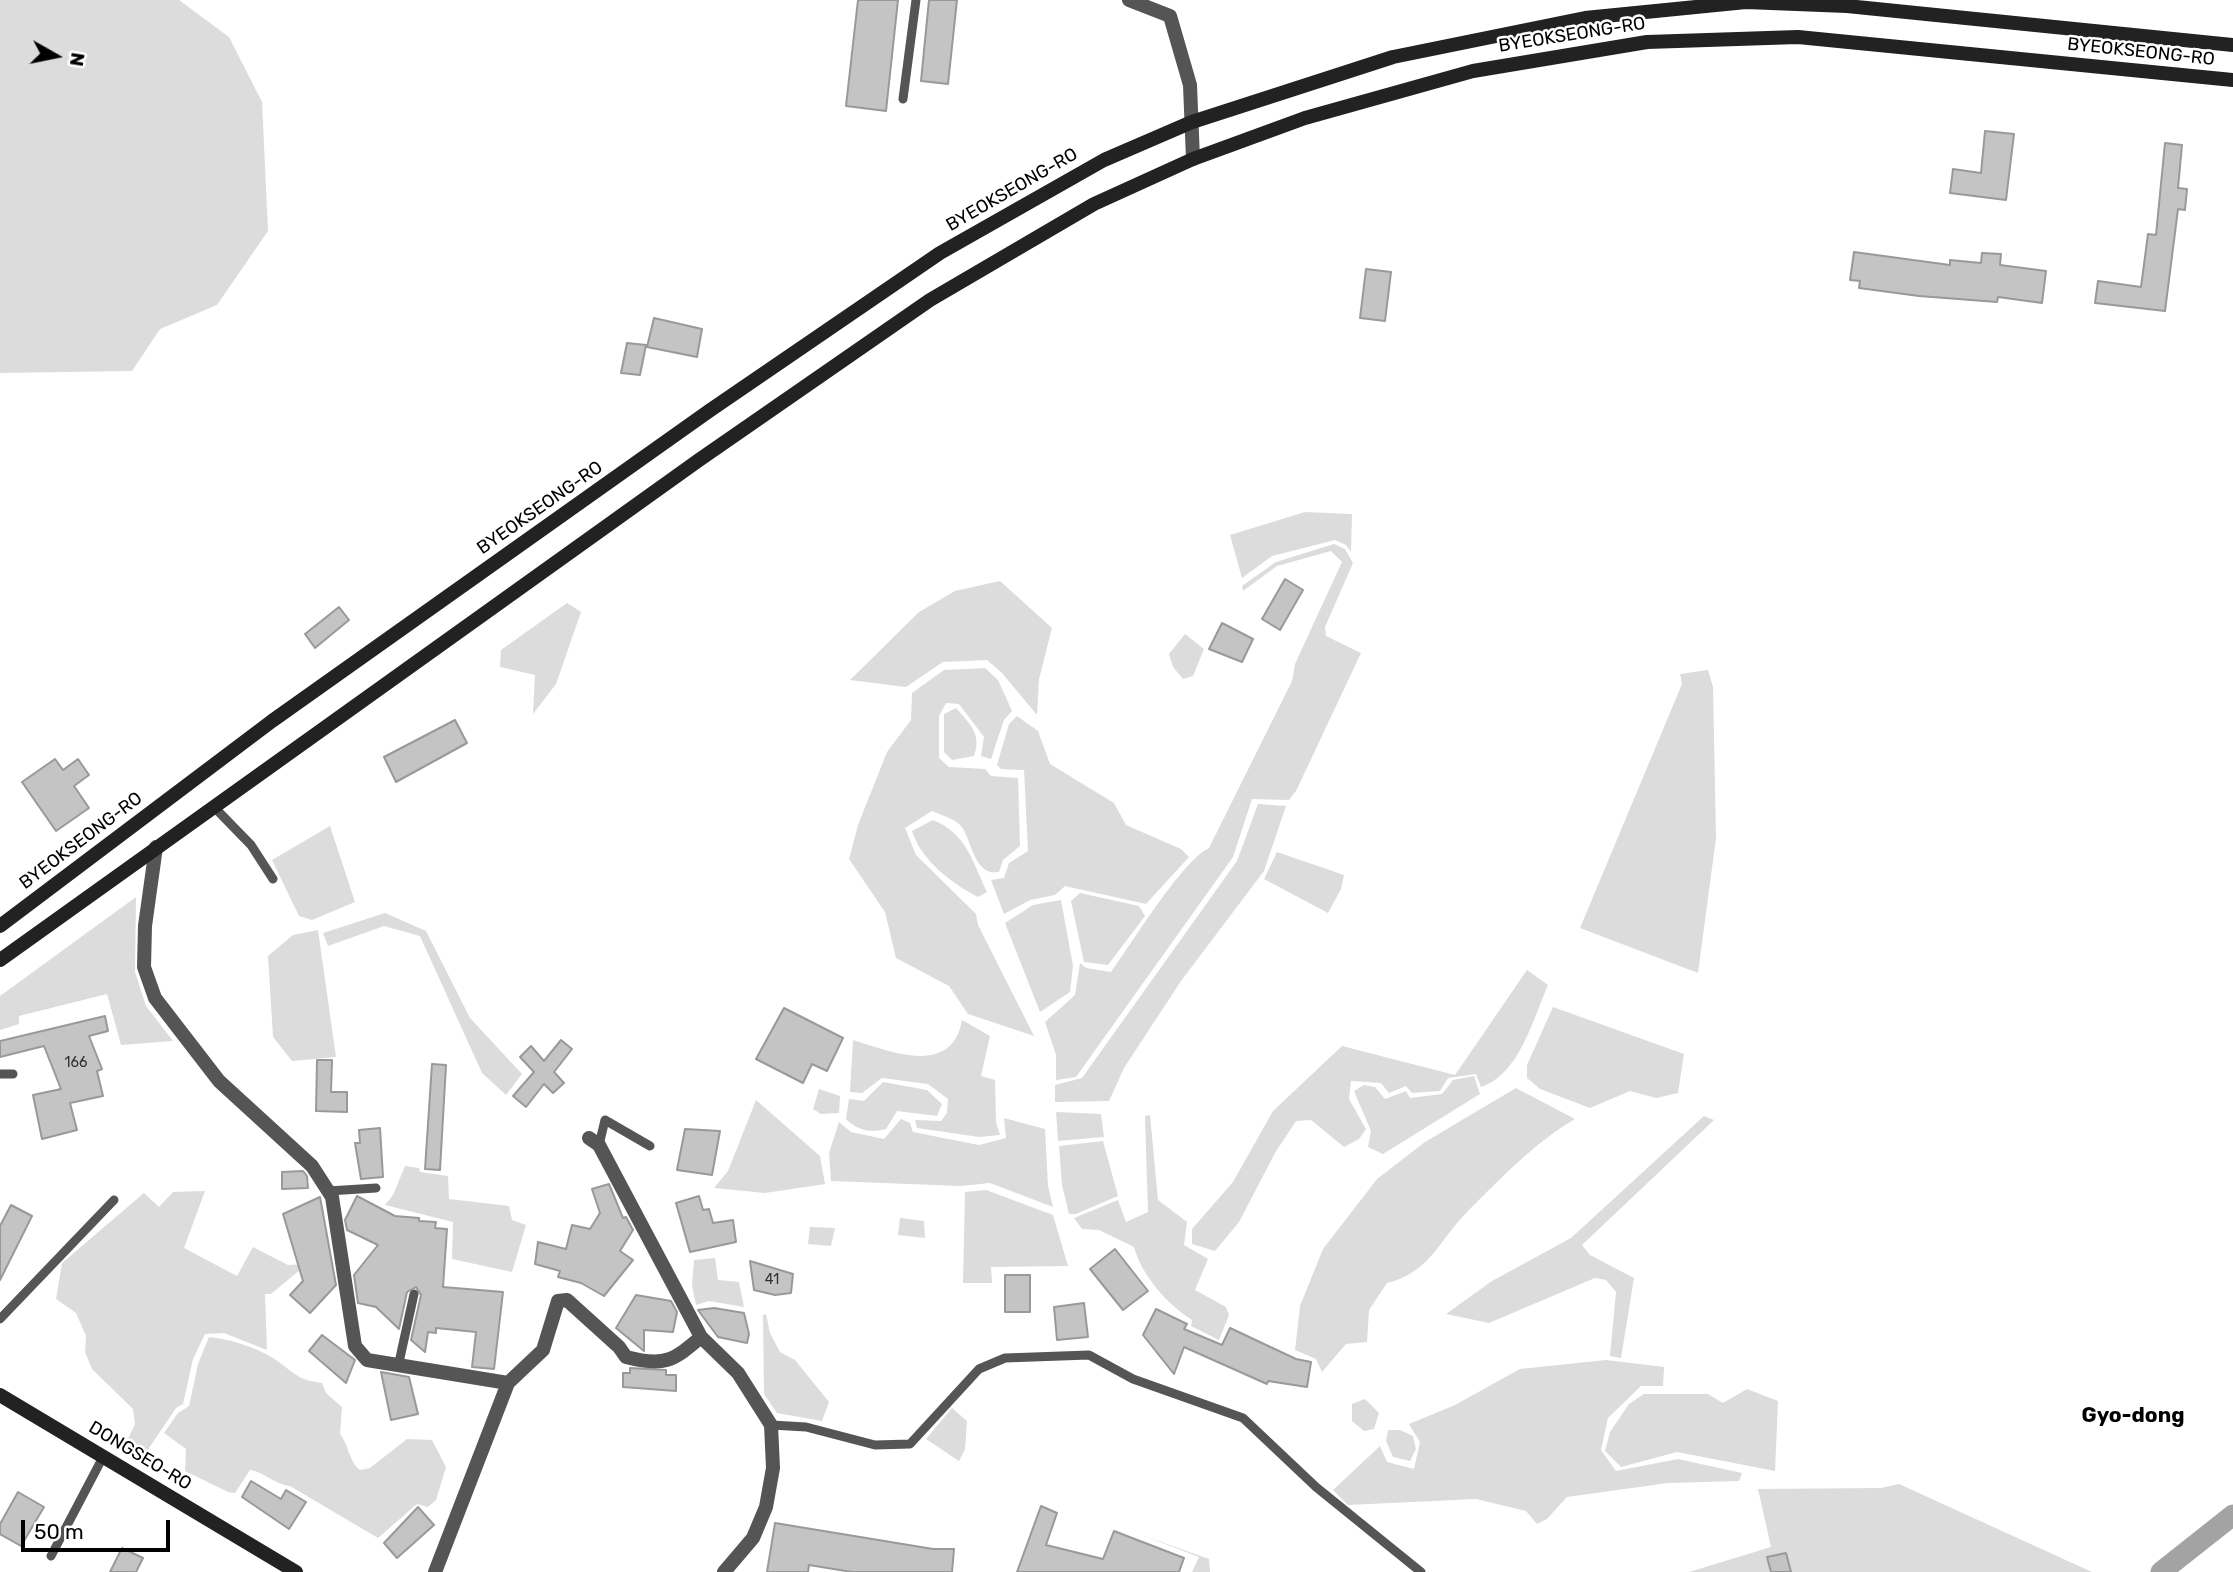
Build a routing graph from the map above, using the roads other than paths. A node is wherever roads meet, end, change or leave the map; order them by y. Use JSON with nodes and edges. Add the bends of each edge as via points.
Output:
{"nodes":[{"id":1,"x":916,"y":0,"type":"edge"},
{"id":2,"x":1129,"y":0,"type":"edge"},
{"id":3,"x":2233,"y":45,"type":"edge"},
{"id":4,"x":2233,"y":80,"type":"edge"},
{"id":5,"x":903,"y":99,"type":"dead end"},
{"id":6,"x":1192,"y":122,"type":"junction"},
{"id":7,"x":1193,"y":159,"type":"junction"},
{"id":8,"x":213,"y":806,"type":"junction"},
{"id":9,"x":156,"y":847,"type":"junction"},
{"id":10,"x":273,"y":879,"type":"dead end"},
{"id":11,"x":0,"y":926,"type":"edge"},
{"id":12,"x":0,"y":960,"type":"edge"},
{"id":13,"x":0,"y":1074,"type":"edge"},
{"id":14,"x":13,"y":1074,"type":"dead end"},
{"id":15,"x":594,"y":1141,"type":"joint"},
{"id":16,"x":650,"y":1146,"type":"dead end"},
{"id":17,"x":376,"y":1188,"type":"dead end"},
{"id":18,"x":328,"y":1191,"type":"junction"},
{"id":19,"x":114,"y":1200,"type":"dead end"},
{"id":20,"x":414,"y":1294,"type":"dead end"},
{"id":21,"x":0,"y":1319,"type":"edge"},
{"id":22,"x":701,"y":1337,"type":"junction"},
{"id":23,"x":398,"y":1367,"type":"junction"},
{"id":24,"x":508,"y":1383,"type":"junction"},
{"id":25,"x":0,"y":1395,"type":"edge"},
{"id":26,"x":771,"y":1425,"type":"junction"},
{"id":27,"x":103,"y":1457,"type":"junction"},
{"id":28,"x":51,"y":1556,"type":"dead end"},
{"id":29,"x":296,"y":1572,"type":"edge"},
{"id":30,"x":435,"y":1572,"type":"edge"},
{"id":31,"x":723,"y":1572,"type":"edge"},
{"id":32,"x":1421,"y":1572,"type":"edge"}],
"edges":[{"from":1,"to":5,"type":"lane"},
{"from":2,"to":6,"type":"street","via":[[1170,16],[1190,85]]},
{"from":3,"to":6,"type":"main road","name":"BYEOKSEONG-RO","via":[[1847,6],[1746,2],[1585,18],[1393,57]]},
{"from":4,"to":7,"type":"main road","name":"BYEOKSEONG-RO","via":[[1798,37],[1647,41],[1473,71],[1305,118]]},
{"from":6,"to":7,"type":"street"},
{"from":6,"to":11,"type":"main road","name":"BYEOKSEONG-RO","via":[[1104,160],[940,253],[283,713]]},
{"from":7,"to":8,"type":"main road","name":"BYEOKSEONG-RO","via":[[1094,204],[930,300]]},
{"from":8,"to":9,"type":"main road","name":"BYEOKSEONG-RO"},
{"from":8,"to":10,"type":"lane","via":[[251,845]]},
{"from":9,"to":12,"type":"main road","name":"BYEOKSEONG-RO"},
{"from":9,"to":18,"type":"street","via":[[144,967],[155,998],[219,1081],[312,1166]]},
{"from":13,"to":14,"type":"lane"},
{"from":15,"to":16,"type":"lane","via":[[605,1121]]},
{"from":15,"to":22,"type":"street"},
{"from":17,"to":18,"type":"lane"},
{"from":18,"to":23,"type":"street","via":[[355,1346],[367,1360]]},
{"from":19,"to":21,"type":"lane"},
{"from":20,"to":23,"type":"lane"},
{"from":22,"to":24,"type":"street","via":[[674,1360],[634,1360],[568,1300],[558,1301],[543,1350]]},
{"from":22,"to":26,"type":"street","via":[[738,1373]]},
{"from":23,"to":24,"type":"street"},
{"from":24,"to":30,"type":"street"},
{"from":25,"to":27,"type":"main road","name":"DONGSEO-RO"},
{"from":26,"to":31,"type":"street","via":[[773,1468],[766,1507],[753,1538]]},
{"from":26,"to":32,"type":"lane","via":[[806,1427],[875,1446],[910,1444],[979,1369],[1005,1359],[1089,1355],[1133,1379],[1243,1418],[1316,1487]]},
{"from":27,"to":28,"type":"lane"},
{"from":27,"to":29,"type":"main road","name":"DONGSEO-RO"}]}
